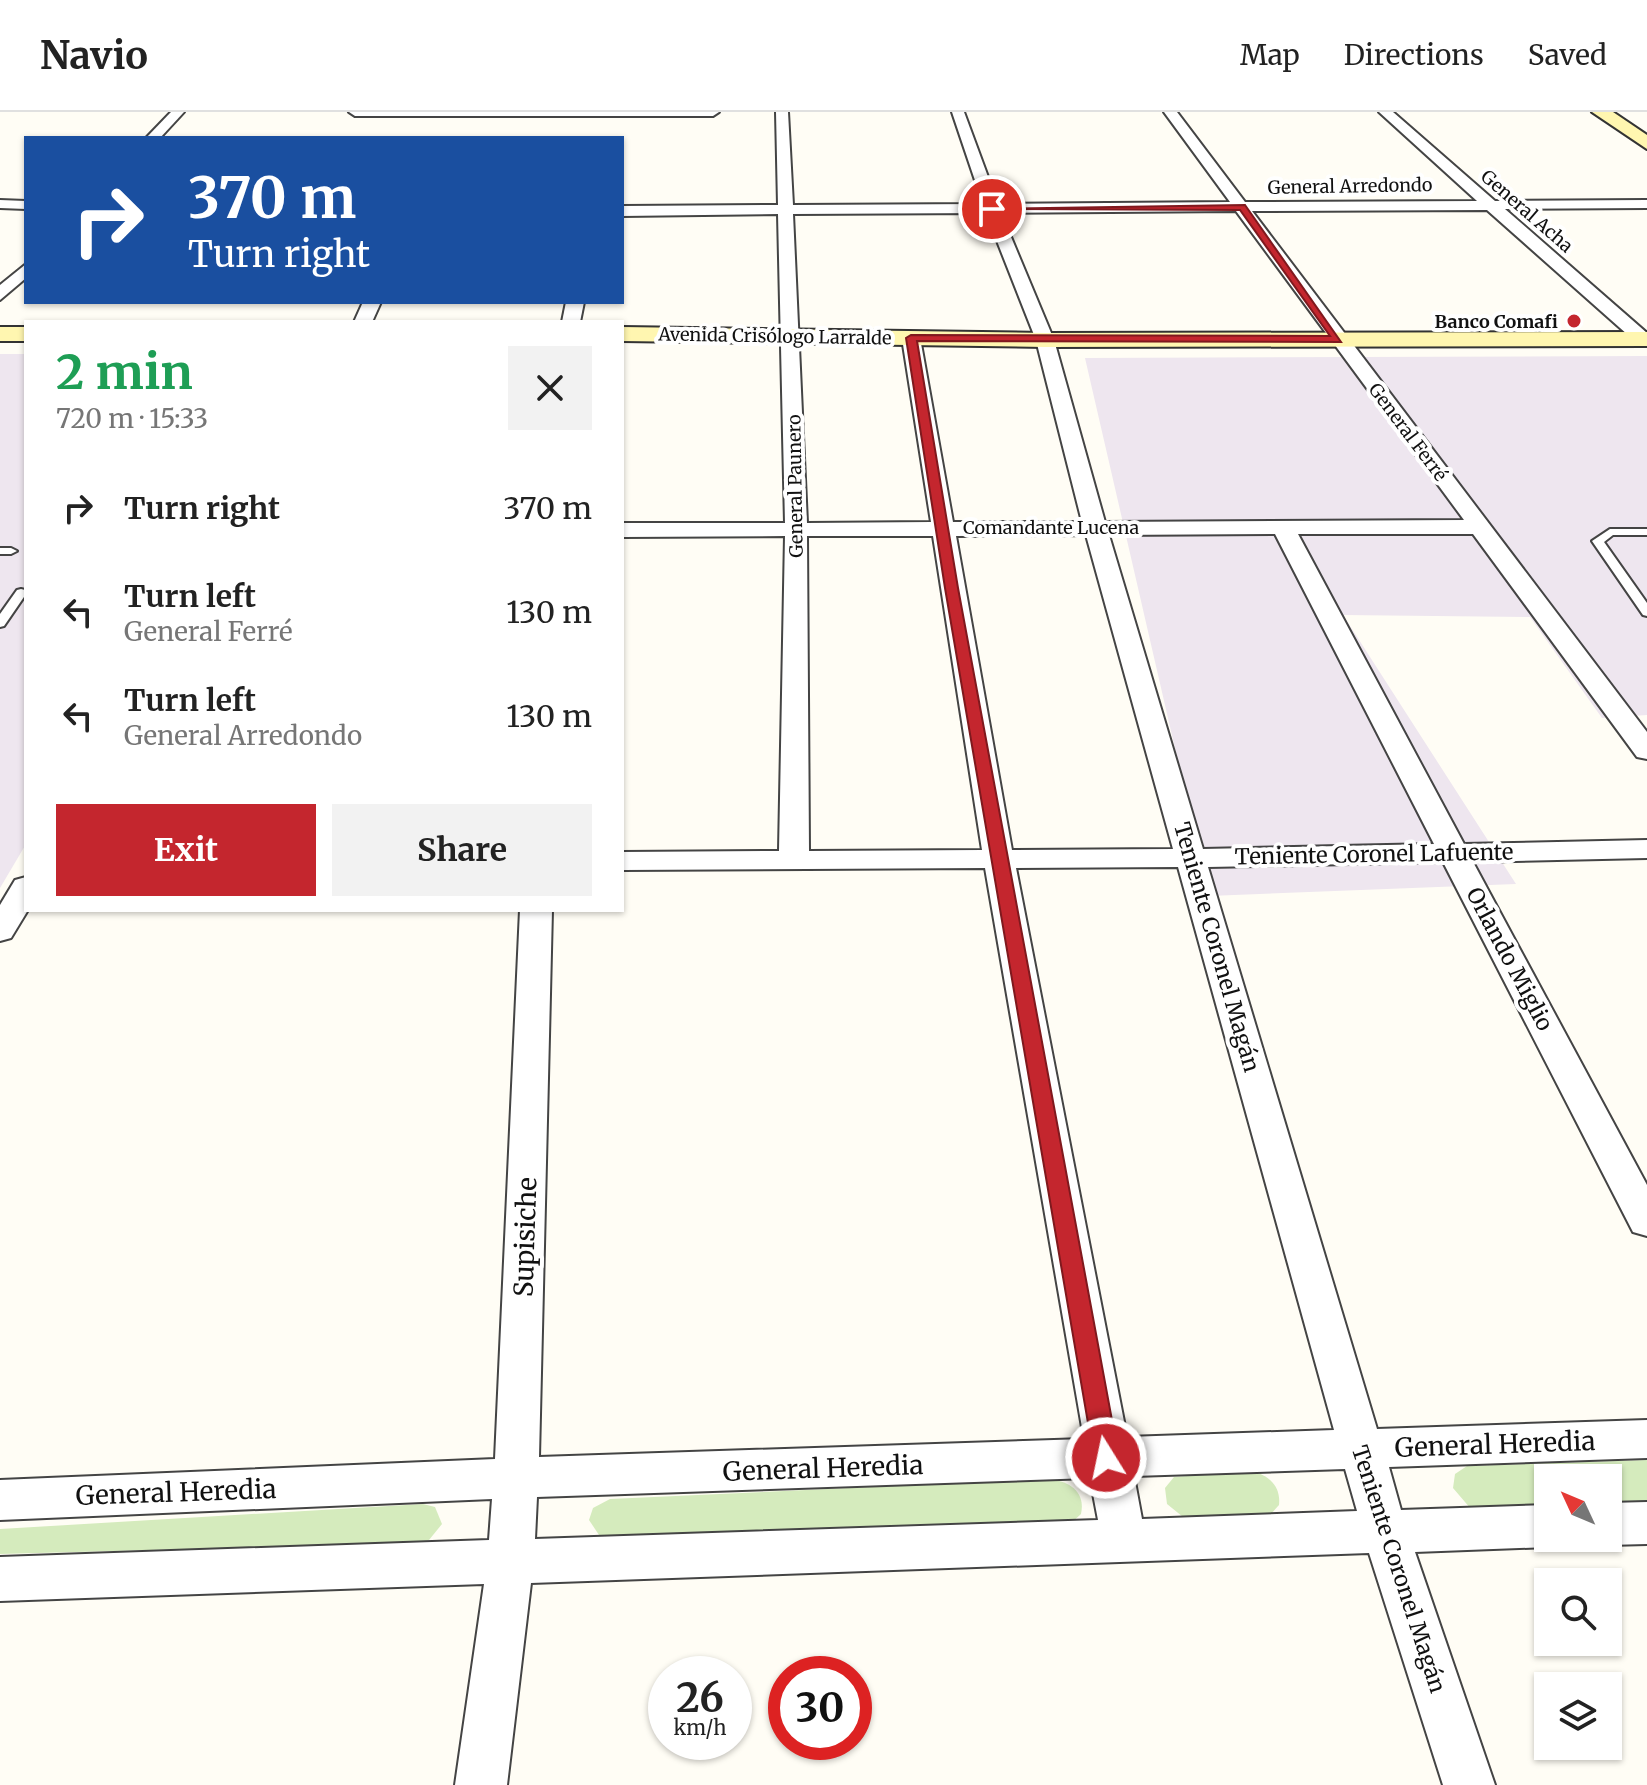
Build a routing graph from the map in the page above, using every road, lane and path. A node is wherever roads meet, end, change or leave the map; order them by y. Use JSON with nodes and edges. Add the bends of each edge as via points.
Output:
{"nodes":[{"id":1,"x":178,"y":112,"type":"edge"},
{"id":2,"x":355,"y":112,"type":"edge"},
{"id":3,"x":713,"y":112,"type":"edge"},
{"id":4,"x":782,"y":112,"type":"edge"},
{"id":5,"x":958,"y":112,"type":"edge"},
{"id":6,"x":1170,"y":112,"type":"edge"},
{"id":7,"x":1385,"y":112,"type":"edge"},
{"id":8,"x":1601,"y":112,"type":"edge"},
{"id":9,"x":459,"y":117,"type":"edge"},
{"id":10,"x":620,"y":117,"type":"edge"},
{"id":11,"x":155,"y":136,"type":"edge"},
{"id":12,"x":1647,"y":143,"type":"edge"},
{"id":13,"x":0,"y":204,"type":"edge"},
{"id":14,"x":1490,"y":204,"type":"junction"},
{"id":15,"x":1647,"y":204,"type":"edge"},
{"id":16,"x":24,"y":205,"type":"edge"},
{"id":17,"x":1242,"y":207,"type":"junction"},
{"id":18,"x":992,"y":209,"type":"junction"},
{"id":19,"x":786,"y":210,"type":"junction"},
{"id":20,"x":624,"y":211,"type":"edge"},
{"id":21,"x":24,"y":271,"type":"edge"},
{"id":22,"x":0,"y":295,"type":"edge"},
{"id":23,"x":0,"y":334,"type":"edge"},
{"id":24,"x":24,"y":334,"type":"edge"},
{"id":25,"x":624,"y":334,"type":"edge"},
{"id":26,"x":792,"y":337,"type":"junction"},
{"id":27,"x":911,"y":338,"type":"junction"},
{"id":28,"x":1338,"y":339,"type":"junction"},
{"id":29,"x":1645,"y":339,"type":"edge"},
{"id":30,"x":1045,"y":340,"type":"junction"},
{"id":31,"x":1095,"y":527,"type":"junction"},
{"id":32,"x":1479,"y":527,"type":"junction"},
{"id":33,"x":941,"y":528,"type":"junction"},
{"id":34,"x":1283,"y":528,"type":"junction"},
{"id":35,"x":796,"y":529,"type":"junction"},
{"id":36,"x":624,"y":530,"type":"edge"},
{"id":37,"x":1647,"y":532,"type":"edge"},
{"id":38,"x":21,"y":593,"type":"dead end"},
{"id":39,"x":1647,"y":612,"type":"edge"},
{"id":40,"x":0,"y":623,"type":"edge"},
{"id":41,"x":1647,"y":751,"type":"edge"},
{"id":42,"x":1647,"y":849,"type":"edge"},
{"id":43,"x":1454,"y":852,"type":"junction"},
{"id":44,"x":1192,"y":858,"type":"junction"},
{"id":45,"x":794,"y":859,"type":"junction"},
{"id":46,"x":999,"y":860,"type":"junction"},
{"id":47,"x":624,"y":861,"type":"edge"},
{"id":48,"x":24,"y":890,"type":"edge"},
{"id":49,"x":536,"y":912,"type":"edge"},
{"id":50,"x":0,"y":931,"type":"edge"},
{"id":51,"x":1647,"y":1221,"type":"edge"},
{"id":52,"x":1647,"y":1439,"type":"edge"},
{"id":53,"x":1361,"y":1448,"type":"junction"},
{"id":54,"x":1106,"y":1458,"type":"junction"},
{"id":55,"x":516,"y":1478,"type":"junction"},
{"id":56,"x":3,"y":1496,"type":"edge"},
{"id":57,"x":1647,"y":1523,"type":"edge"},
{"id":58,"x":1622,"y":1524,"type":"edge"},
{"id":59,"x":1534,"y":1526,"type":"edge"},
{"id":60,"x":1385,"y":1531,"type":"junction"},
{"id":61,"x":1124,"y":1541,"type":"junction"},
{"id":62,"x":510,"y":1564,"type":"junction"},
{"id":63,"x":0,"y":1579,"type":"edge"},
{"id":64,"x":481,"y":1785,"type":"edge"},
{"id":65,"x":1469,"y":1785,"type":"edge"}],
"edges":[{"from":1,"to":11,"type":"street"},
{"from":2,"to":9,"type":"street"},
{"from":3,"to":10,"type":"street"},
{"from":4,"to":19,"type":"street","name":"General Paunero"},
{"from":5,"to":18,"type":"street","name":"Teniente Coronel Magán"},
{"from":6,"to":17,"type":"street","name":"General Ferré"},
{"from":7,"to":14,"type":"street","name":"General Acha"},
{"from":8,"to":12,"type":"main road"},
{"from":9,"to":10,"type":"street"},
{"from":13,"to":16,"type":"street"},
{"from":14,"to":15,"type":"street","name":"General Arredondo"},
{"from":14,"to":17,"type":"street","name":"General Arredondo"},
{"from":14,"to":29,"type":"street","name":"General Acha"},
{"from":17,"to":18,"type":"street","name":"General Arredondo"},
{"from":17,"to":28,"type":"street","name":"General Ferré"},
{"from":18,"to":19,"type":"street","name":"General Arredondo"},
{"from":18,"to":30,"type":"street","name":"Teniente Coronel Magán"},
{"from":19,"to":20,"type":"street","name":"General Arredondo"},
{"from":19,"to":26,"type":"street","name":"General Paunero"},
{"from":21,"to":22,"type":"street"},
{"from":23,"to":24,"type":"main road"},
{"from":25,"to":26,"type":"main road","name":"Avenida Crisólogo Larralde"},
{"from":26,"to":27,"type":"main road","name":"Avenida Crisólogo Larralde"},
{"from":26,"to":35,"type":"street","name":"General Paunero"},
{"from":27,"to":30,"type":"main road","name":"Avenida Crisólogo Larralde"},
{"from":27,"to":33,"type":"street"},
{"from":28,"to":29,"type":"main road","name":"Avenida Crisólogo Larralde"},
{"from":28,"to":30,"type":"main road","name":"Avenida Crisólogo Larralde"},
{"from":28,"to":32,"type":"street","name":"General Ferré"},
{"from":30,"to":31,"type":"street","name":"Teniente Coronel Magán"},
{"from":31,"to":33,"type":"street","name":"Comandante Lucena"},
{"from":31,"to":34,"type":"street","name":"Comandante Lucena"},
{"from":31,"to":44,"type":"street","name":"Teniente Coronel Magán"},
{"from":32,"to":34,"type":"street","name":"Comandante Lucena"},
{"from":32,"to":41,"type":"street","name":"General Ferré"},
{"from":33,"to":35,"type":"street","name":"Comandante Lucena"},
{"from":33,"to":46,"type":"street"},
{"from":34,"to":43,"type":"street","name":"Orlando Miglio"},
{"from":35,"to":36,"type":"street","name":"Comandante Lucena"},
{"from":35,"to":45,"type":"street","name":"General Paunero"},
{"from":37,"to":39,"type":"lane","via":[[1610,532],[1598,541]]},
{"from":38,"to":40,"type":"lane"},
{"from":42,"to":43,"type":"street","name":"Teniente Coronel Lafuente"},
{"from":43,"to":44,"type":"street","name":"Teniente Coronel Lafuente"},
{"from":43,"to":51,"type":"street","name":"Orlando Miglio"},
{"from":44,"to":46,"type":"street","name":"Teniente Coronel Lafuente"},
{"from":44,"to":53,"type":"street","name":"Teniente Coronel Magán"},
{"from":45,"to":46,"type":"street","name":"Teniente Coronel Lafuente"},
{"from":45,"to":47,"type":"street","name":"Teniente Coronel Lafuente"},
{"from":46,"to":54,"type":"street"},
{"from":48,"to":50,"type":"street"},
{"from":49,"to":55,"type":"street","name":"Supisiche"},
{"from":52,"to":53,"type":"street","name":"General Heredia"},
{"from":53,"to":54,"type":"street","name":"General Heredia"},
{"from":53,"to":60,"type":"street","name":"Teniente Coronel Magán"},
{"from":54,"to":55,"type":"street","name":"General Heredia"},
{"from":54,"to":61,"type":"street"},
{"from":55,"to":56,"type":"street","name":"General Heredia"},
{"from":55,"to":62,"type":"street","name":"Supisiche"},
{"from":57,"to":58,"type":"street"},
{"from":59,"to":60,"type":"street"},
{"from":60,"to":61,"type":"street"},
{"from":60,"to":65,"type":"street","name":"Teniente Coronel Magán"},
{"from":61,"to":62,"type":"street"},
{"from":62,"to":63,"type":"street"},
{"from":62,"to":64,"type":"street"}]}
